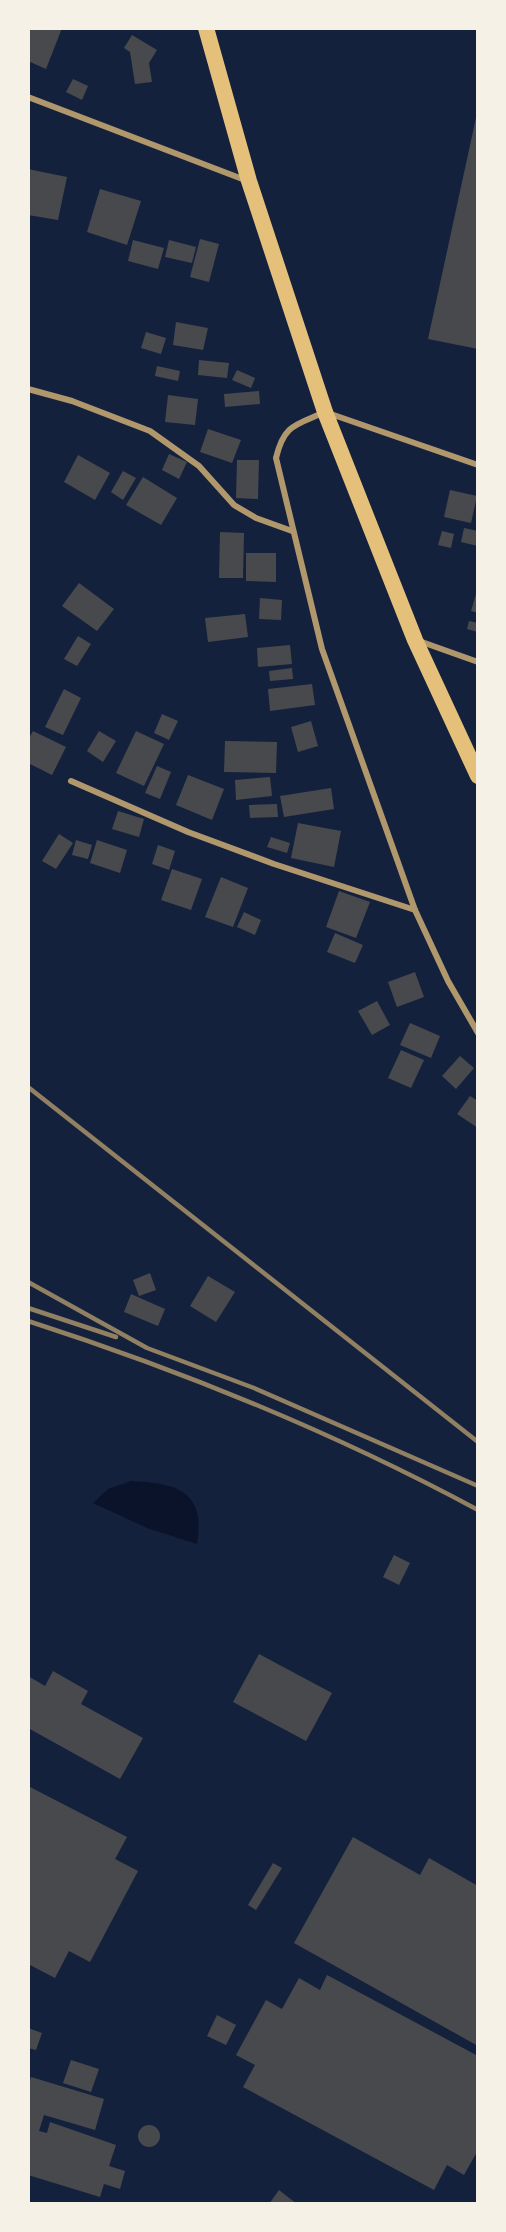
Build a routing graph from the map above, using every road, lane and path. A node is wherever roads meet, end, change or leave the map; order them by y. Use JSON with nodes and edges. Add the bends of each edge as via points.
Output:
{"nodes":[{"id":1,"x":206,"y":28,"type":"edge"},
{"id":2,"x":28,"y":96,"type":"edge"},
{"id":3,"x":249,"y":181,"type":"junction"},
{"id":4,"x":28,"y":389,"type":"edge"},
{"id":5,"x":325,"y":412,"type":"junction"},
{"id":6,"x":477,"y":465,"type":"edge"},
{"id":7,"x":292,"y":531,"type":"junction"},
{"id":8,"x":415,"y":640,"type":"junction"},
{"id":9,"x":477,"y":662,"type":"edge"},
{"id":10,"x":477,"y":776,"type":"edge"},
{"id":11,"x":71,"y":781,"type":"dead end"},
{"id":12,"x":415,"y":910,"type":"junction"},
{"id":13,"x":477,"y":1033,"type":"edge"}],
"edges":[{"from":1,"to":3,"type":"highway"},
{"from":2,"to":3,"type":"street"},
{"from":3,"to":5,"type":"highway"},
{"from":4,"to":7,"type":"street","via":[[150,431],[199,466],[234,505]]},
{"from":5,"to":6,"type":"street"},
{"from":5,"to":7,"type":"street","via":[[295,425],[281,437],[276,458]]},
{"from":5,"to":8,"type":"highway"},
{"from":7,"to":12,"type":"street","via":[[322,650]]},
{"from":8,"to":9,"type":"street"},
{"from":8,"to":10,"type":"highway"},
{"from":11,"to":12,"type":"street","via":[[188,832]]},
{"from":12,"to":13,"type":"street"}]}
